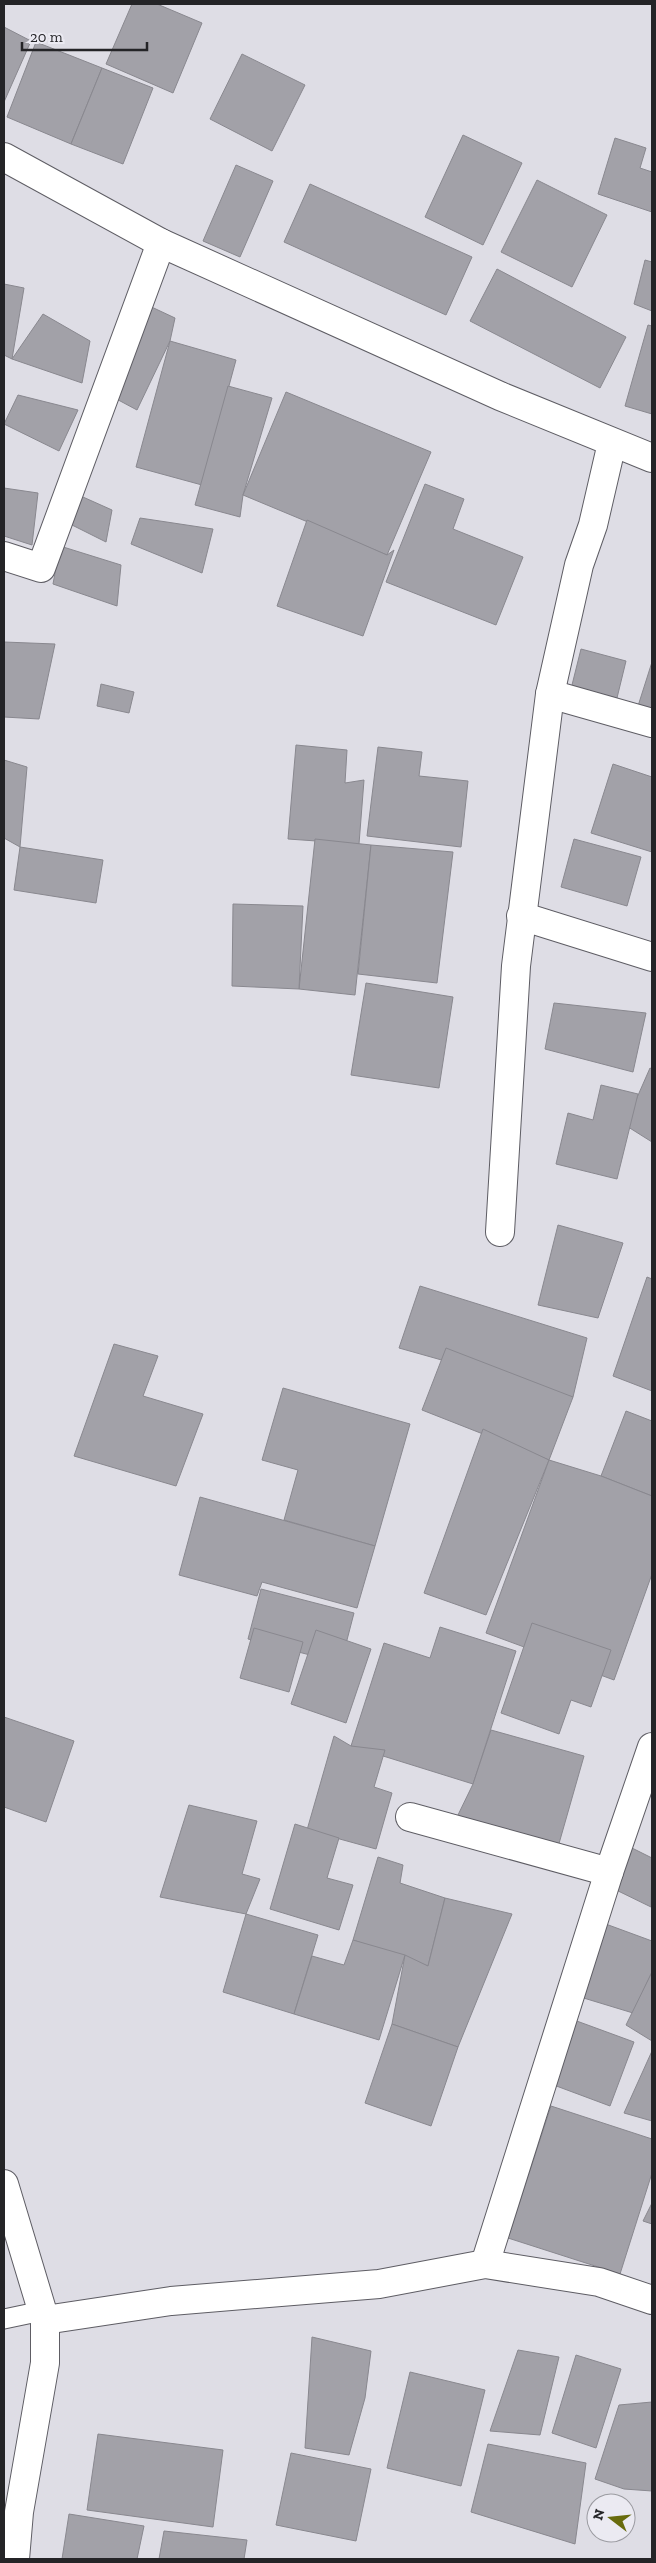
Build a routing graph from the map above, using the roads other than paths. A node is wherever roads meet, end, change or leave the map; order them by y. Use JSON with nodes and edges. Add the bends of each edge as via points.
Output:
{"nodes":[{"id":1,"x":4,"y":157,"type":"edge"},
{"id":2,"x":161,"y":242,"type":"junction"},
{"id":3,"x":612,"y":443,"type":"junction"},
{"id":4,"x":652,"y":458,"type":"edge"},
{"id":5,"x":4,"y":556,"type":"edge"},
{"id":6,"x":550,"y":694,"type":"junction"},
{"id":7,"x":652,"y":723,"type":"edge"},
{"id":8,"x":521,"y":916,"type":"junction"},
{"id":9,"x":652,"y":957,"type":"edge"},
{"id":10,"x":500,"y":1232,"type":"dead end"},
{"id":11,"x":652,"y":1747,"type":"edge"},
{"id":12,"x":410,"y":1817,"type":"dead end"},
{"id":13,"x":609,"y":1872,"type":"junction"},
{"id":14,"x":4,"y":2184,"type":"edge"},
{"id":15,"x":485,"y":2264,"type":"junction"},
{"id":16,"x":652,"y":2300,"type":"edge"},
{"id":17,"x":44,"y":2316,"type":"junction"},
{"id":18,"x":4,"y":2319,"type":"edge"},
{"id":19,"x":15,"y":2559,"type":"edge"}],
"edges":[{"from":1,"to":2,"type":"street"},
{"from":2,"to":3,"type":"street","via":[[500,396]]},
{"from":2,"to":5,"type":"street","via":[[41,568]]},
{"from":3,"to":4,"type":"street"},
{"from":3,"to":6,"type":"street"},
{"from":6,"to":7,"type":"street"},
{"from":6,"to":8,"type":"street"},
{"from":8,"to":9,"type":"street"},
{"from":8,"to":10,"type":"street"},
{"from":11,"to":13,"type":"street"},
{"from":12,"to":13,"type":"street"},
{"from":13,"to":15,"type":"street"},
{"from":14,"to":17,"type":"street"},
{"from":15,"to":16,"type":"street","via":[[599,2282]]},
{"from":15,"to":17,"type":"street","via":[[379,2284],[171,2301]]},
{"from":17,"to":18,"type":"lane"},
{"from":17,"to":19,"type":"street","via":[[45,2363],[19,2512]]}]}
